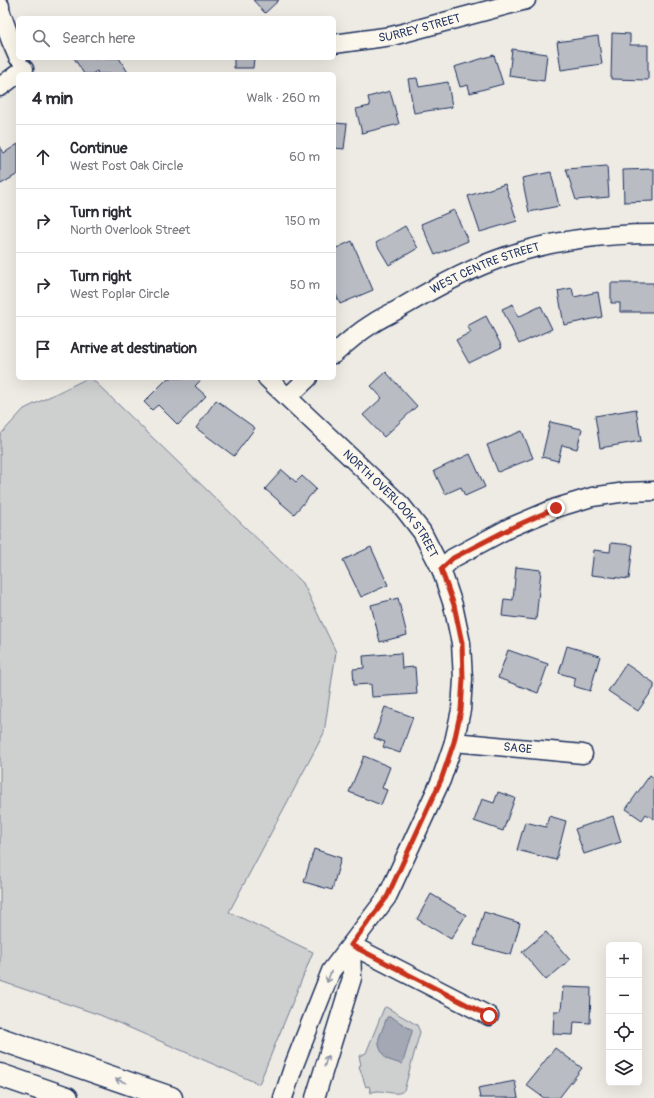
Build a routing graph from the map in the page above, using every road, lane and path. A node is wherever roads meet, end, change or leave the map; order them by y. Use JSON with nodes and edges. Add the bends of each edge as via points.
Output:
{"nodes":[{"id":1,"x":526,"y":0,"type":"edge"},
{"id":2,"x":0,"y":6,"type":"edge"},
{"id":3,"x":336,"y":44,"type":"edge"},
{"id":4,"x":16,"y":52,"type":"edge"},
{"id":5,"x":22,"y":65,"type":"edge"},
{"id":6,"x":0,"y":87,"type":"edge"},
{"id":7,"x":654,"y":234,"type":"edge"},
{"id":8,"x":336,"y":352,"type":"edge"},
{"id":9,"x":269,"y":380,"type":"edge"},
{"id":10,"x":306,"y":380,"type":"edge"},
{"id":11,"x":288,"y":397,"type":"junction"},
{"id":12,"x":654,"y":492,"type":"edge"},
{"id":13,"x":441,"y":569,"type":"junction"},
{"id":14,"x":454,"y":742,"type":"junction"},
{"id":15,"x":583,"y":754,"type":"dead end"},
{"id":16,"x":351,"y":945,"type":"junction"},
{"id":17,"x":489,"y":1016,"type":"dead end"},
{"id":18,"x":0,"y":1039,"type":"edge"},
{"id":19,"x":0,"y":1075,"type":"edge"},
{"id":20,"x":67,"y":1098,"type":"edge"},
{"id":21,"x":171,"y":1098,"type":"edge"},
{"id":22,"x":283,"y":1098,"type":"edge"},
{"id":23,"x":315,"y":1098,"type":"edge"}],
"edges":[{"from":1,"to":3,"type":"street","name":"SURREY STREET","via":[[392,36]]},
{"from":2,"to":4,"type":"street"},
{"from":5,"to":6,"type":"street"},
{"from":7,"to":8,"type":"street","name":"WEST CENTRE STREET","via":[[581,238],[505,256],[466,272],[371,324]]},
{"from":9,"to":11,"type":"street","name":"NORTH OVERLOOK STREET"},
{"from":10,"to":11,"type":"street"},
{"from":11,"to":13,"type":"street","name":"NORTH OVERLOOK STREET","via":[[401,505],[422,532]]},
{"from":12,"to":13,"type":"street","via":[[626,492],[592,497],[556,508],[453,558]]},
{"from":13,"to":14,"type":"street","name":"NORTH OVERLOOK STREET","via":[[454,605],[462,643],[461,710]]},
{"from":14,"to":15,"type":"street","name":"SAGE"},
{"from":14,"to":16,"type":"street","name":"NORTH OVERLOOK STREET","via":[[441,780],[387,897]]},
{"from":16,"to":17,"type":"street"},
{"from":16,"to":22,"type":"street","name":"NORTH OVERLOOK STREET","one_way":true,"via":[[331,971]]},
{"from":23,"to":16,"type":"street","one_way":true,"via":[[352,978]]},
{"from":21,"to":18,"type":"street","one_way":true},
{"from":19,"to":20,"type":"street"}]}
